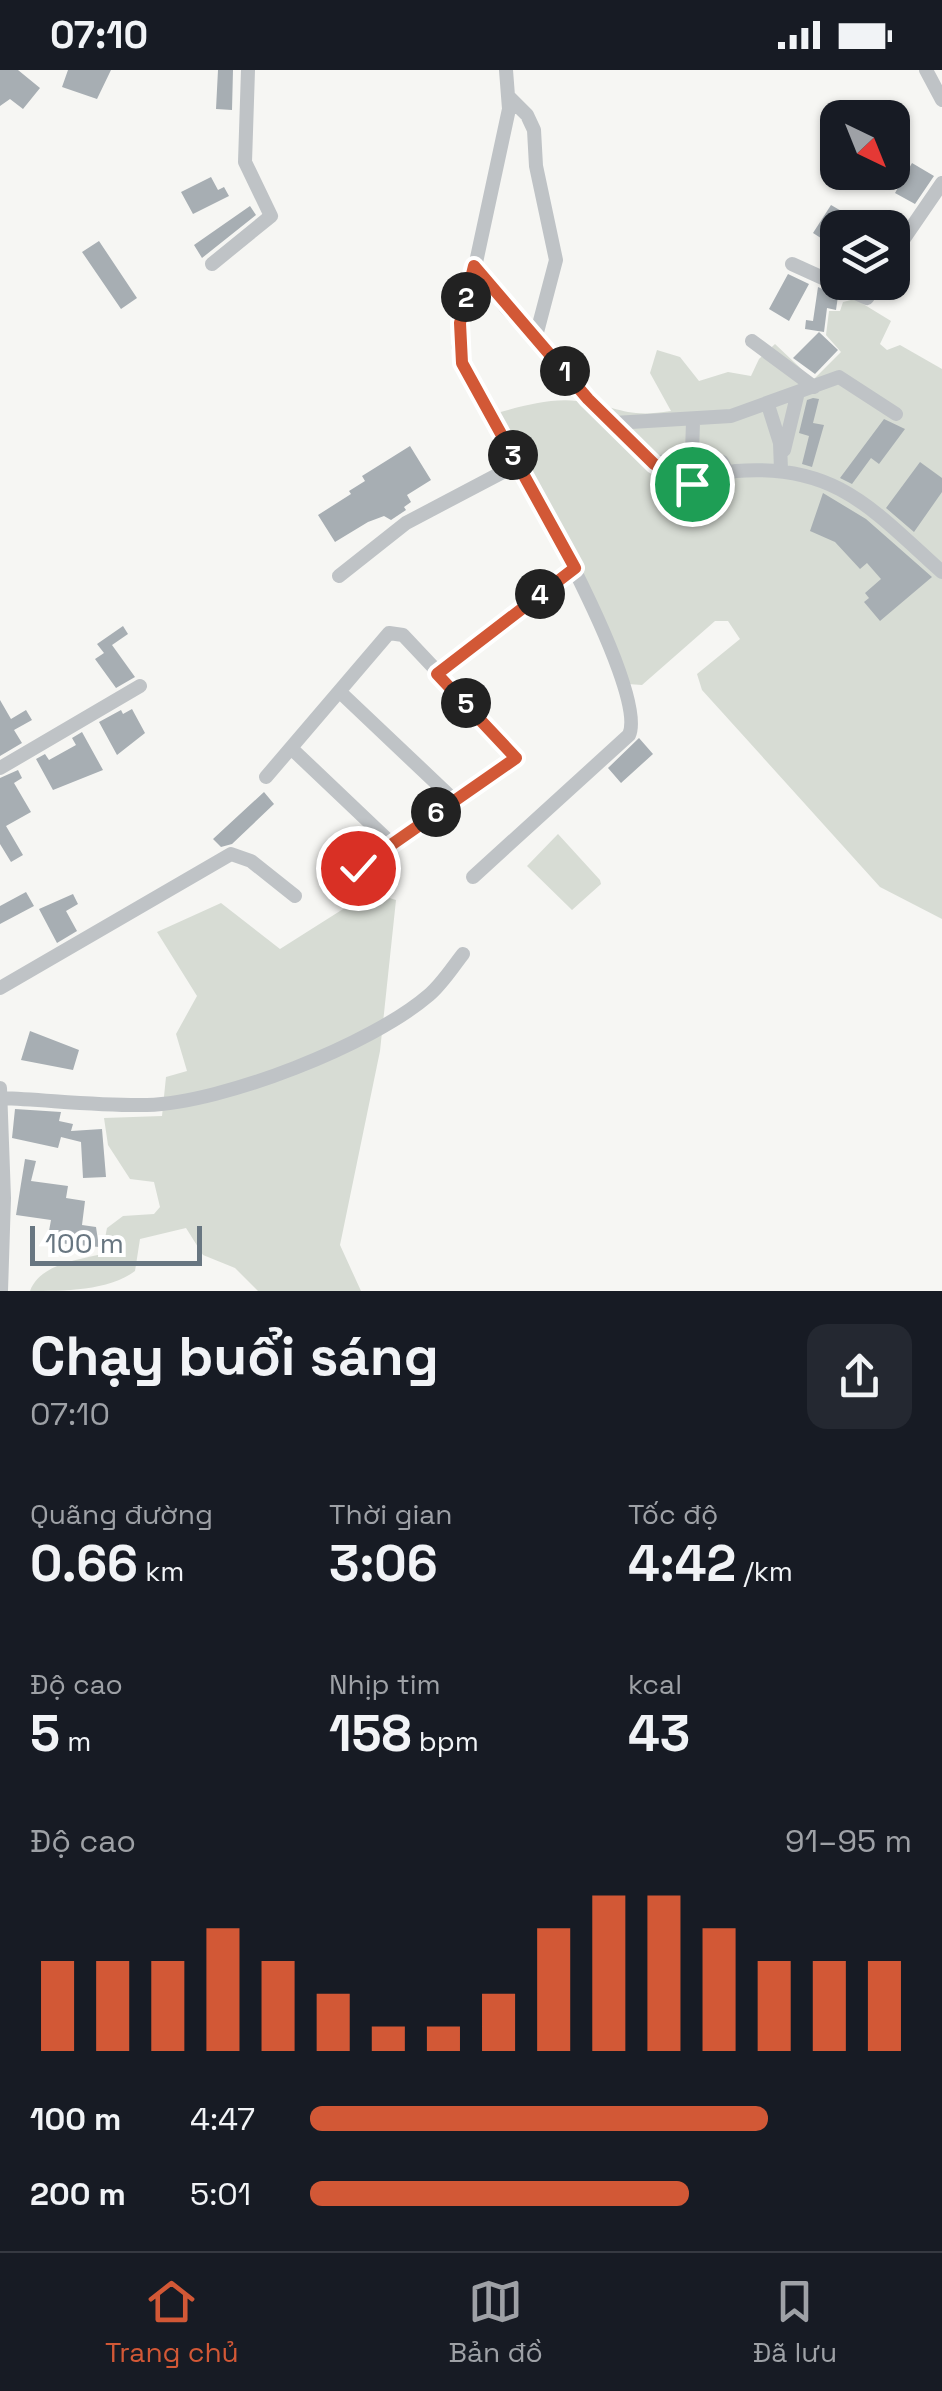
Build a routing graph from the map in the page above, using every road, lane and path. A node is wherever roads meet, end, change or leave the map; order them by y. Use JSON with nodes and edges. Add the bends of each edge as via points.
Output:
{"nodes":[{"id":1,"x":248,"y":70,"type":"edge"},
{"id":2,"x":506,"y":70,"type":"edge"},
{"id":3,"x":926,"y":70,"type":"edge"},
{"id":4,"x":510,"y":98,"type":"junction"},
{"id":5,"x":942,"y":100,"type":"edge"},
{"id":6,"x":942,"y":183,"type":"edge"},
{"id":7,"x":910,"y":230,"type":"edge"},
{"id":8,"x":212,"y":264,"type":"dead end"},
{"id":9,"x":792,"y":264,"type":"dead end"},
{"id":10,"x":474,"y":266,"type":"junction"},
{"id":11,"x":820,"y":277,"type":"edge"},
{"id":12,"x":536,"y":336,"type":"junction"},
{"id":13,"x":752,"y":341,"type":"dead end"},
{"id":14,"x":814,"y":387,"type":"junction"},
{"id":15,"x":798,"y":392,"type":"junction"},
{"id":16,"x":768,"y":405,"type":"junction"},
{"id":17,"x":896,"y":414,"type":"dead end"},
{"id":18,"x":693,"y":422,"type":"junction"},
{"id":19,"x":614,"y":423,"type":"junction"},
{"id":20,"x":692,"y":453,"type":"junction"},
{"id":21,"x":518,"y":464,"type":"junction"},
{"id":22,"x":654,"y":464,"type":"junction"},
{"id":23,"x":782,"y":464,"type":"junction"},
{"id":24,"x":727,"y":472,"type":"junction"},
{"id":25,"x":575,"y":568,"type":"junction"},
{"id":26,"x":942,"y":572,"type":"edge"},
{"id":27,"x":339,"y":576,"type":"dead end"},
{"id":28,"x":437,"y":674,"type":"junction"},
{"id":29,"x":140,"y":686,"type":"dead end"},
{"id":30,"x":340,"y":692,"type":"junction"},
{"id":31,"x":291,"y":748,"type":"junction"},
{"id":32,"x":0,"y":768,"type":"edge"},
{"id":33,"x":266,"y":777,"type":"dead end"},
{"id":34,"x":454,"y":800,"type":"junction"},
{"id":35,"x":391,"y":842,"type":"junction"},
{"id":36,"x":358,"y":868,"type":"dead end"},
{"id":37,"x":474,"y":876,"type":"dead end"},
{"id":38,"x":295,"y":896,"type":"dead end"},
{"id":39,"x":463,"y":954,"type":"dead end"},
{"id":40,"x":0,"y":988,"type":"edge"},
{"id":41,"x":1,"y":1093,"type":"edge"},
{"id":42,"x":0,"y":1291,"type":"edge"}],
"edges":[{"from":1,"to":8,"type":"street","via":[[245,162],[271,216]]},
{"from":2,"to":4,"type":"street"},
{"from":3,"to":5,"type":"street"},
{"from":4,"to":10,"type":"street"},
{"from":4,"to":12,"type":"street","via":[[534,130],[556,260]]},
{"from":6,"to":7,"type":"street"},
{"from":9,"to":11,"type":"street"},
{"from":10,"to":12,"type":"street"},
{"from":10,"to":21,"type":"street","via":[[458,346],[469,379]]},
{"from":12,"to":19,"type":"street"},
{"from":13,"to":14,"type":"street"},
{"from":14,"to":15,"type":"street"},
{"from":14,"to":17,"type":"street","via":[[840,377]]},
{"from":15,"to":16,"type":"street"},
{"from":15,"to":23,"type":"street"},
{"from":16,"to":18,"type":"street"},
{"from":16,"to":23,"type":"street"},
{"from":18,"to":19,"type":"street"},
{"from":18,"to":20,"type":"street"},
{"from":19,"to":22,"type":"street"},
{"from":20,"to":22,"type":"street"},
{"from":20,"to":24,"type":"street","via":[[722,462]]},
{"from":21,"to":25,"type":"street"},
{"from":21,"to":27,"type":"street","via":[[406,523]]},
{"from":22,"to":24,"type":"street","via":[[692,484]]},
{"from":23,"to":24,"type":"street"},
{"from":23,"to":26,"type":"street","via":[[853,494]]},
{"from":25,"to":28,"type":"street"},
{"from":25,"to":37,"type":"street","via":[[634,724]]},
{"from":28,"to":30,"type":"street","via":[[394,631]]},
{"from":28,"to":34,"type":"street","via":[[516,754]]},
{"from":29,"to":32,"type":"street"},
{"from":30,"to":31,"type":"street"},
{"from":30,"to":34,"type":"street"},
{"from":31,"to":33,"type":"street"},
{"from":31,"to":35,"type":"street"},
{"from":34,"to":35,"type":"street"},
{"from":35,"to":36,"type":"street"},
{"from":38,"to":40,"type":"street","via":[[251,861],[231,854]]},
{"from":39,"to":41,"type":"street","via":[[431,994],[403,1014],[232,1090],[149,1105]]},
{"from":41,"to":42,"type":"street"}]}
